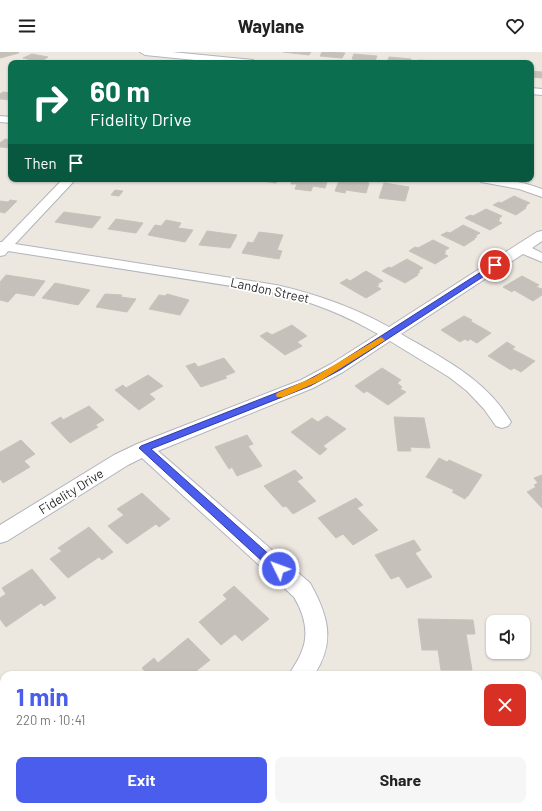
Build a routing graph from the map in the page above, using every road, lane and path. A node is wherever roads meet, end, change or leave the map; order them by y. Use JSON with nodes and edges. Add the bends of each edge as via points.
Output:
{"nodes":[{"id":1,"x":146,"y":52,"type":"edge"},
{"id":2,"x":224,"y":60,"type":"edge"},
{"id":3,"x":67,"y":182,"type":"edge"},
{"id":4,"x":501,"y":182,"type":"edge"},
{"id":5,"x":542,"y":193,"type":"edge"},
{"id":6,"x":542,"y":235,"type":"edge"},
{"id":7,"x":2,"y":248,"type":"edge"},
{"id":8,"x":522,"y":248,"type":"junction"},
{"id":9,"x":542,"y":258,"type":"edge"},
{"id":10,"x":389,"y":334,"type":"junction"},
{"id":11,"x":502,"y":422,"type":"dead end"},
{"id":12,"x":144,"y":448,"type":"junction"},
{"id":13,"x":0,"y":535,"type":"edge"},
{"id":14,"x":304,"y":671,"type":"edge"}],
"edges":[{"from":1,"to":2,"type":"street"},
{"from":3,"to":7,"type":"street"},
{"from":4,"to":5,"type":"street"},
{"from":6,"to":8,"type":"street","name":"Fidelity Drive"},
{"from":7,"to":10,"type":"street","name":"Landon Street","via":[[276,289],[334,306]]},
{"from":8,"to":9,"type":"street"},
{"from":8,"to":10,"type":"street","name":"Fidelity Drive"},
{"from":10,"to":11,"type":"street","name":"Landon Street","via":[[454,373],[472,387]]},
{"from":10,"to":12,"type":"street","name":"Fidelity Drive","via":[[307,384]]},
{"from":12,"to":13,"type":"street","name":"Fidelity Drive"},
{"from":12,"to":14,"type":"street","via":[[302,590],[311,604],[317,621],[317,643]]}]}
